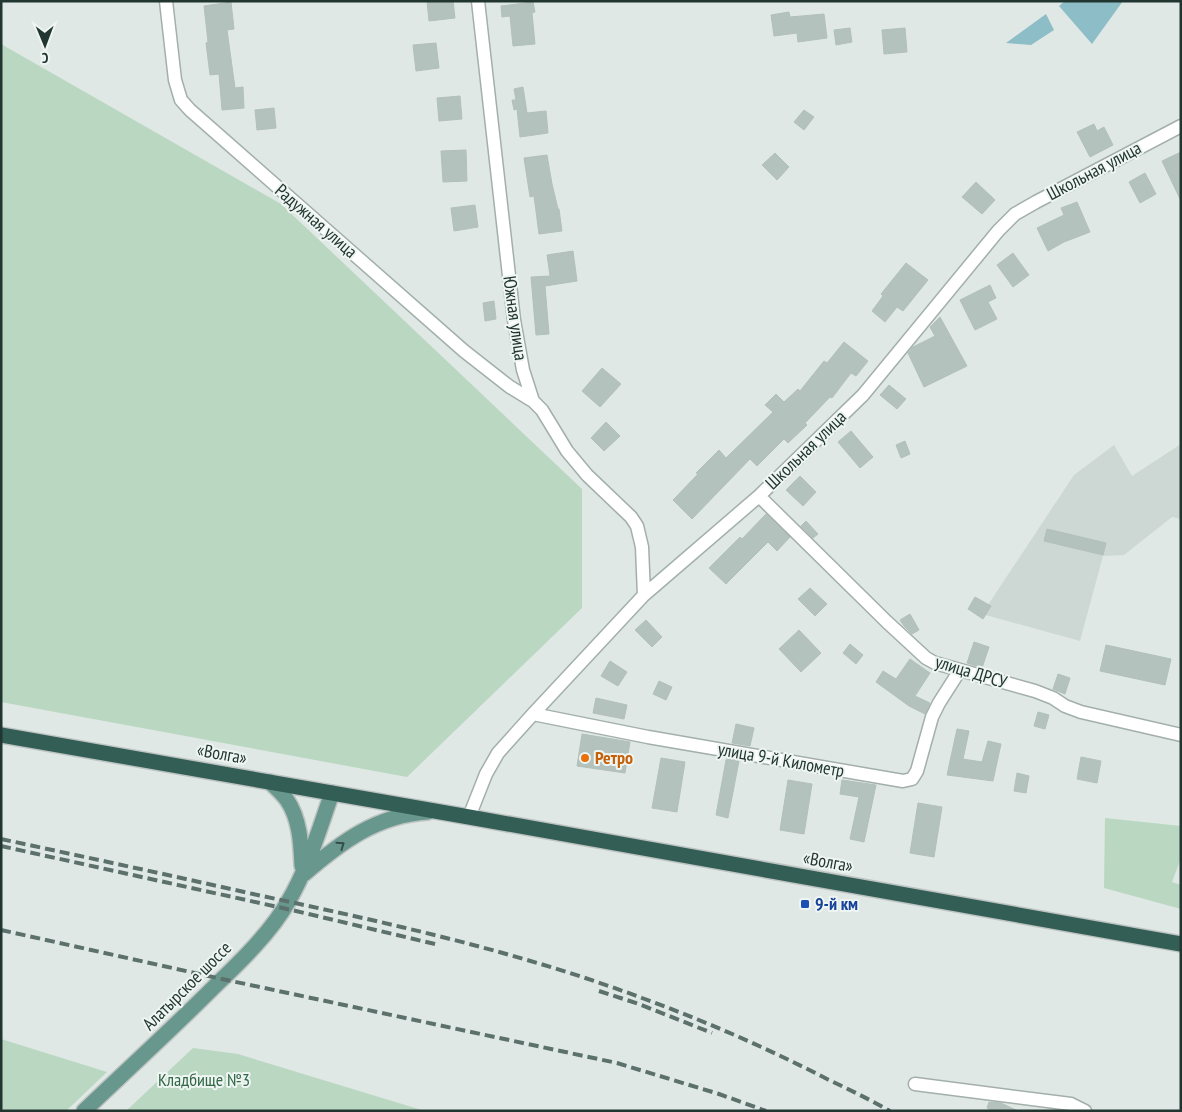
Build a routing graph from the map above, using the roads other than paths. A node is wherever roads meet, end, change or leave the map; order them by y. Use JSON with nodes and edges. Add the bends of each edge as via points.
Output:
{"nodes":[{"id":1,"x":166,"y":1,"type":"edge"},
{"id":2,"x":478,"y":1,"type":"edge"},
{"id":3,"x":1181,"y":126,"type":"edge"},
{"id":4,"x":533,"y":400,"type":"junction"},
{"id":5,"x":759,"y":496,"type":"junction"},
{"id":6,"x":644,"y":595,"type":"junction"},
{"id":7,"x":960,"y":670,"type":"junction"},
{"id":8,"x":533,"y":714,"type":"junction"},
{"id":9,"x":1,"y":735,"type":"edge"},
{"id":10,"x":1181,"y":736,"type":"edge"},
{"id":11,"x":270,"y":782,"type":"junction"},
{"id":12,"x":332,"y":793,"type":"junction"},
{"id":13,"x":436,"y":811,"type":"junction"},
{"id":14,"x":469,"y":817,"type":"junction"},
{"id":15,"x":302,"y":875,"type":"junction"},
{"id":16,"x":1181,"y":944,"type":"edge"},
{"id":17,"x":915,"y":1084,"type":"dead end"},
{"id":18,"x":84,"y":1111,"type":"edge"},
{"id":19,"x":1085,"y":1111,"type":"edge"}],
"edges":[{"from":1,"to":4,"type":"street","name":"Радужная улица","via":[[175,80],[181,100],[190,110],[464,351],[510,387]]},
{"from":2,"to":4,"type":"street","name":"Южная улица","via":[[514,320],[523,370]]},
{"from":3,"to":5,"type":"street","name":"Школьная улица","via":[[1015,214],[863,394]]},
{"from":4,"to":6,"type":"street","name":"Южная улица","via":[[567,451],[637,526],[642,547]]},
{"from":5,"to":6,"type":"street","name":"Школьная улица"},
{"from":5,"to":7,"type":"street","name":"улица ДРСУ","via":[[926,658]]},
{"from":6,"to":8,"type":"street","name":"Школьная улица"},
{"from":7,"to":8,"type":"street","name":"улица 9-й Километр","via":[[932,717],[917,771],[912,779],[903,781]]},
{"from":7,"to":10,"type":"street","name":"улица ДРСУ","via":[[1035,691],[1081,712]]},
{"from":8,"to":14,"type":"street","name":"Школьная улица","via":[[498,753]]},
{"from":9,"to":11,"type":"highway","name":"«Волга»"},
{"from":11,"to":12,"type":"highway","name":"«Волга»"},
{"from":11,"to":15,"type":"main road","via":[[288,801],[294,813]]},
{"from":12,"to":13,"type":"highway","name":"«Волга»"},
{"from":12,"to":15,"type":"main road"},
{"from":13,"to":14,"type":"highway","name":"«Волга»"},
{"from":15,"to":13,"type":"main road","one_way":true,"via":[[368,827],[399,816]]},
{"from":14,"to":16,"type":"highway","name":"«Волга»"},
{"from":15,"to":18,"type":"main road","name":"Алатырское шоссе","via":[[284,909],[238,964]]},
{"from":17,"to":19,"type":"street","via":[[1071,1104]]}]}
